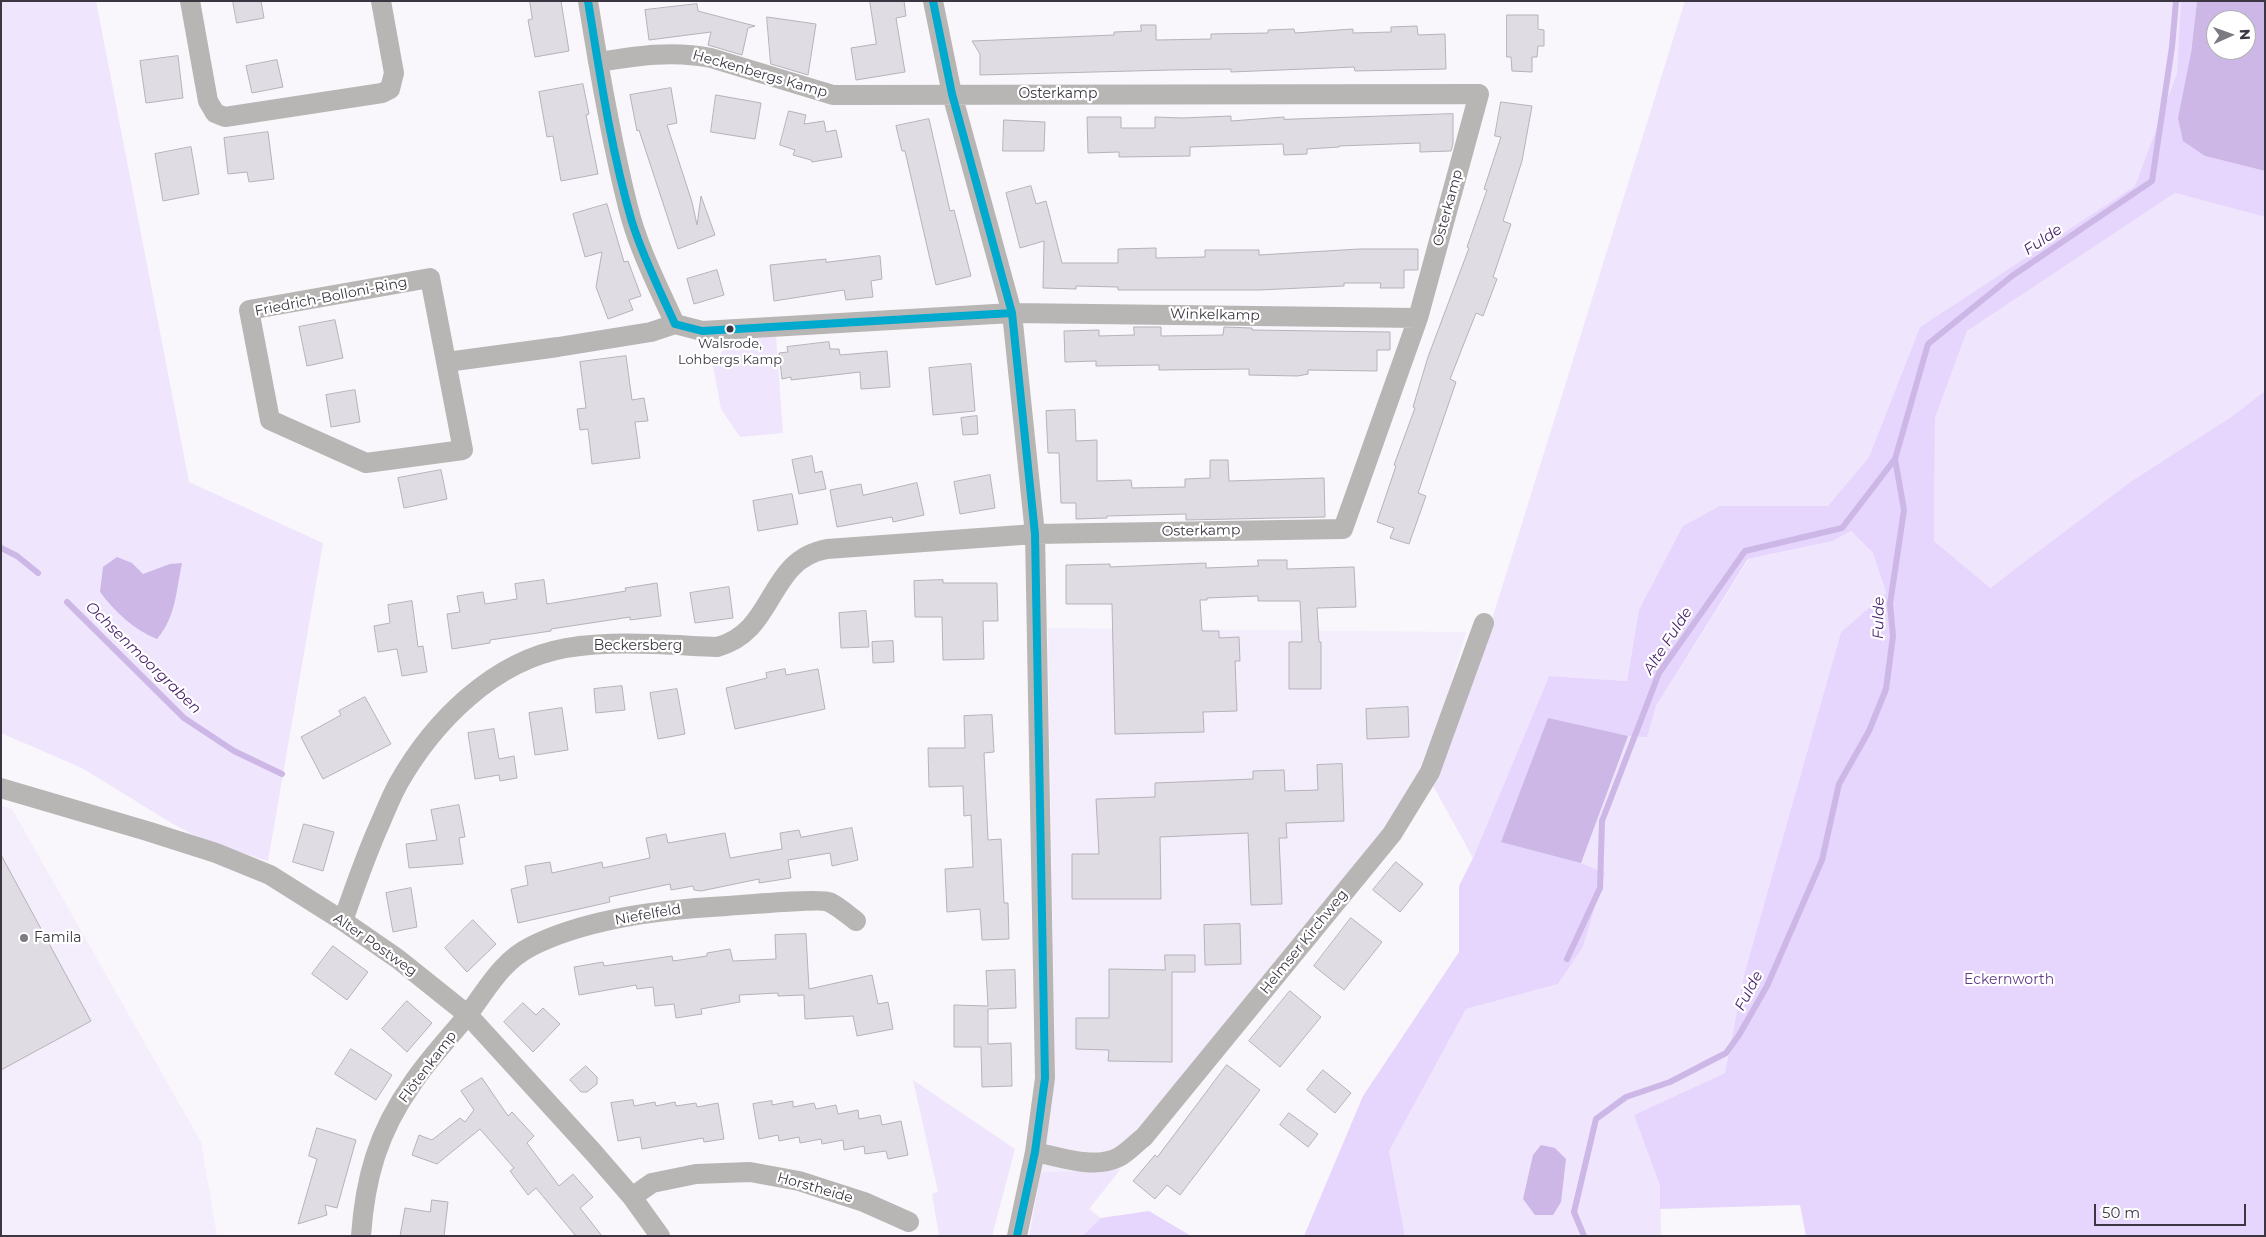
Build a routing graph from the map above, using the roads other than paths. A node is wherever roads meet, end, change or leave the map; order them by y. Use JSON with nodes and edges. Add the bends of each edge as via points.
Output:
{"nodes":[{"id":1,"x":190,"y":1,"type":"edge"},
{"id":2,"x":381,"y":1,"type":"edge"},
{"id":3,"x":588,"y":1,"type":"edge"},
{"id":4,"x":933,"y":1,"type":"edge"},
{"id":5,"x":598,"y":62,"type":"junction"},
{"id":6,"x":952,"y":94,"type":"junction"},
{"id":7,"x":1012,"y":313,"type":"junction"},
{"id":8,"x":1418,"y":318,"type":"junction"},
{"id":9,"x":675,"y":324,"type":"junction"},
{"id":10,"x":447,"y":362,"type":"junction"},
{"id":11,"x":1036,"y":534,"type":"junction"},
{"id":12,"x":1484,"y":623,"type":"dead end"},
{"id":13,"x":1,"y":788,"type":"edge"},
{"id":14,"x":343,"y":921,"type":"junction"},
{"id":15,"x":856,"y":921,"type":"dead end"},
{"id":16,"x":468,"y":1015,"type":"junction"},
{"id":17,"x":1035,"y":1152,"type":"junction"},
{"id":18,"x":632,"y":1198,"type":"junction"},
{"id":19,"x":909,"y":1222,"type":"dead end"},
{"id":20,"x":361,"y":1236,"type":"edge"},
{"id":21,"x":660,"y":1236,"type":"edge"},
{"id":22,"x":1017,"y":1236,"type":"edge"}],
"edges":[{"from":1,"to":2,"type":"street","via":[[208,101],[216,113],[225,117],[382,93],[390,89],[394,73]]},
{"from":3,"to":5,"type":"street"},
{"from":4,"to":6,"type":"street"},
{"from":5,"to":6,"type":"street","name":"Heckenbergs Kamp","via":[[664,53],[691,54],[833,95]]},
{"from":5,"to":9,"type":"street","via":[[628,208]]},
{"from":6,"to":7,"type":"street"},
{"from":6,"to":8,"type":"street","name":"Osterkamp","via":[[1479,94]]},
{"from":7,"to":8,"type":"street","name":"Winkelkamp"},
{"from":7,"to":9,"type":"street","name":"Winkelkamp","via":[[702,331]]},
{"from":7,"to":11,"type":"street"},
{"from":8,"to":11,"type":"street","name":"Osterkamp","via":[[1343,529]]},
{"from":9,"to":10,"type":"street","via":[[650,332],[558,348]]},
{"from":10,"to":10,"type":"street","name":"Friedrich-Bolloni-Ring","via":[[430,278],[249,310],[270,420],[366,463],[463,450]]},
{"from":11,"to":14,"type":"street","name":"Beckersberg","via":[[820,550],[787,571],[758,620],[741,638],[726,644],[594,645],[543,654],[506,671],[455,709],[435,731],[398,784],[364,861]]},
{"from":11,"to":17,"type":"street","via":[[1045,1078]]},
{"from":12,"to":17,"type":"street","name":"Helmser Kirchweg","via":[[1430,772],[1392,834],[1144,1137],[1121,1156],[1102,1163]]},
{"from":13,"to":14,"type":"street","name":"Alter Postweg","via":[[216,853],[270,875]]},
{"from":14,"to":16,"type":"street","name":"Alter Postweg","via":[[398,959]]},
{"from":15,"to":16,"type":"street","name":"Niefelfeld","via":[[827,901],[677,908],[585,927],[532,946],[511,958],[496,973]]},
{"from":16,"to":18,"type":"street","name":"Alter Postweg"},
{"from":16,"to":20,"type":"street","name":"Flötenkamp","via":[[412,1084],[391,1118],[375,1153],[368,1180]]},
{"from":17,"to":22,"type":"street"},
{"from":18,"to":19,"type":"street","name":"Horstheide","via":[[652,1183],[696,1174],[750,1172],[799,1180],[864,1202]]},
{"from":18,"to":21,"type":"street","name":"Alter Postweg"}]}
